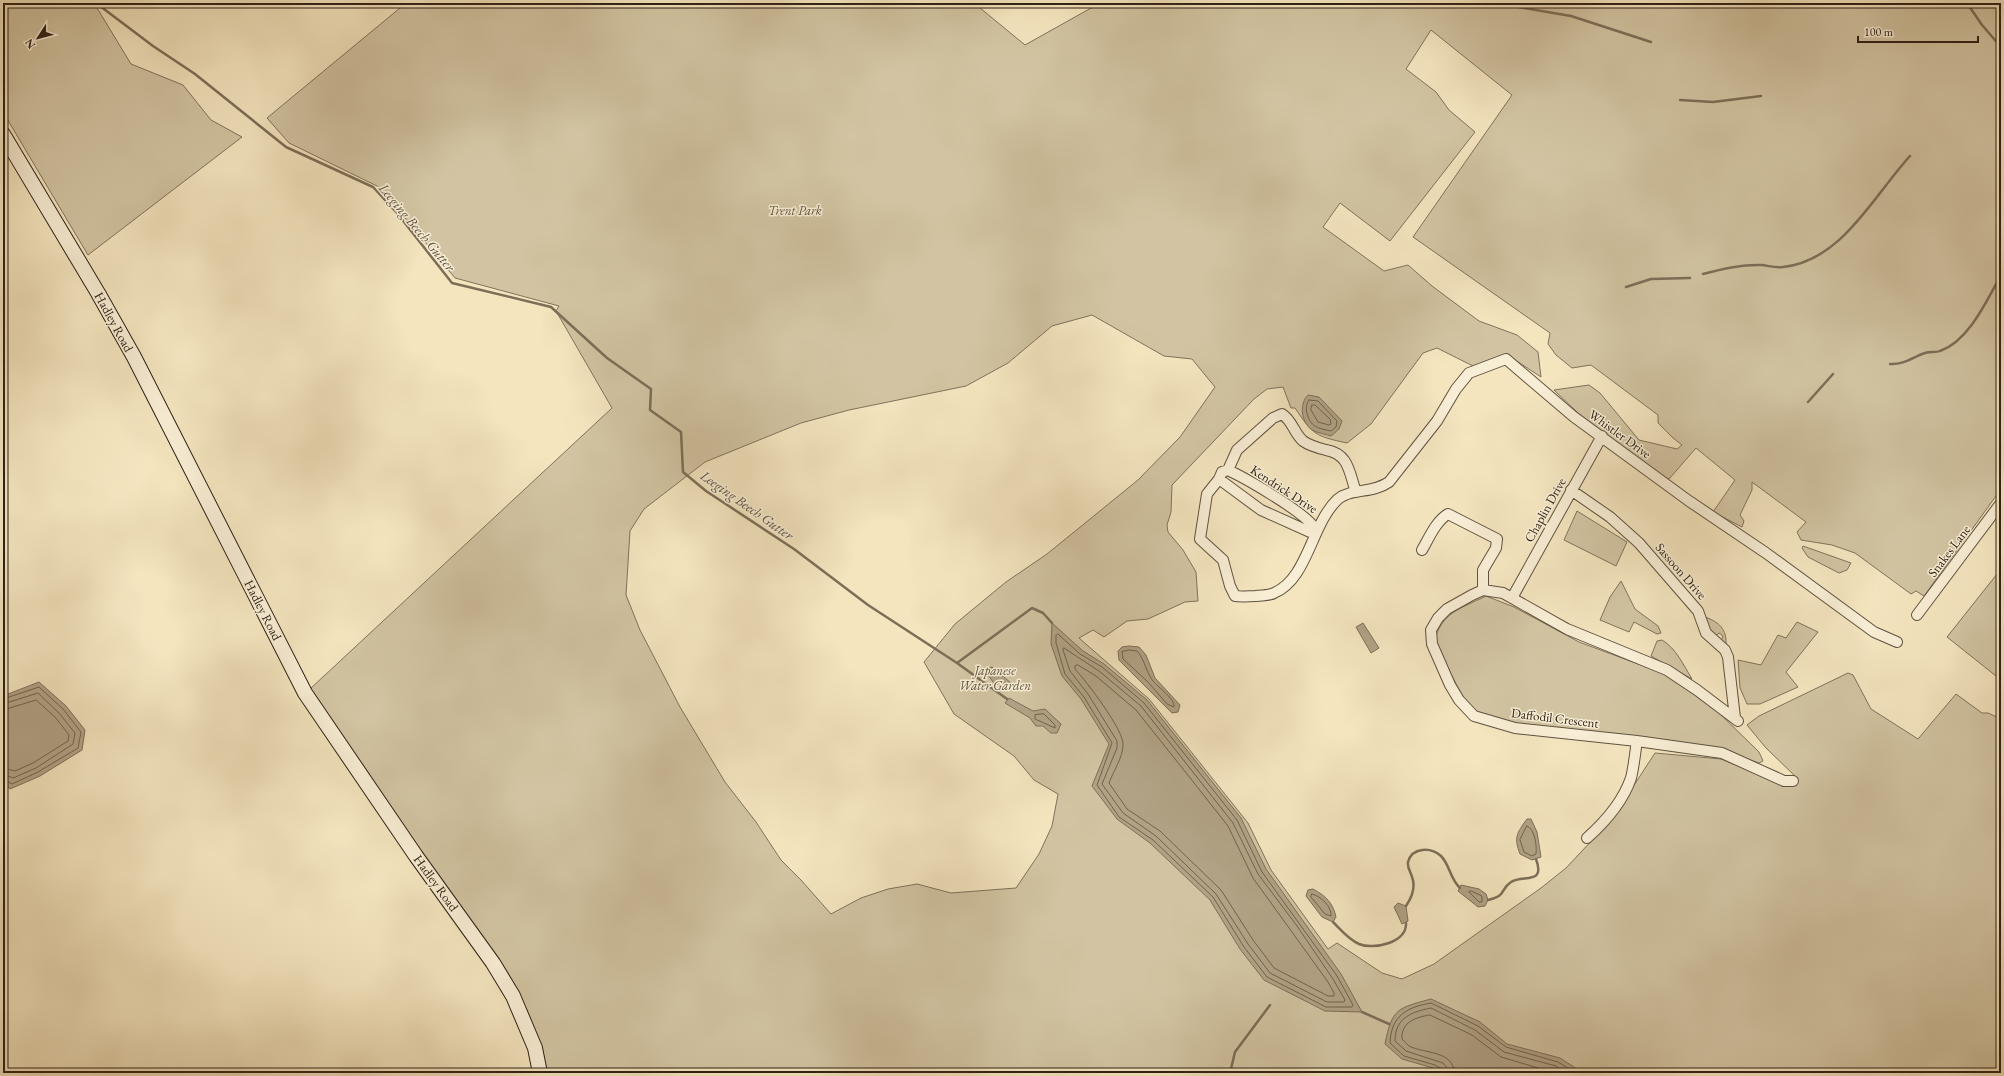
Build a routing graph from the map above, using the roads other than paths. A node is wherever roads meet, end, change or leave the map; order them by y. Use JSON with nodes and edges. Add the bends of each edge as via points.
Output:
{"nodes":[{"id":1,"x":3,"y":134,"type":"edge"},
{"id":2,"x":1602,"y":436,"type":"junction"},
{"id":3,"x":1228,"y":470,"type":"junction"},
{"id":4,"x":1219,"y":479,"type":"junction"},
{"id":5,"x":1571,"y":490,"type":"junction"},
{"id":6,"x":1356,"y":492,"type":"junction"},
{"id":7,"x":2001,"y":502,"type":"edge"},
{"id":8,"x":1316,"y":530,"type":"junction"},
{"id":9,"x":1422,"y":550,"type":"dead end"},
{"id":10,"x":1483,"y":590,"type":"junction"},
{"id":11,"x":1512,"y":598,"type":"junction"},
{"id":12,"x":1917,"y":615,"type":"dead end"},
{"id":13,"x":1897,"y":642,"type":"dead end"},
{"id":14,"x":1637,"y":741,"type":"junction"},
{"id":15,"x":1793,"y":780,"type":"dead end"},
{"id":16,"x":1587,"y":838,"type":"dead end"},
{"id":17,"x":540,"y":1073,"type":"edge"}],
"edges":[{"from":1,"to":17,"type":"street","name":"Hadley Road","via":[[134,357],[305,693],[416,856],[493,963],[513,996],[532,1042]]},
{"from":2,"to":5,"type":"street","name":"Chaplin Drive"},
{"from":2,"to":6,"type":"street","name":"Whistler Drive","via":[[1574,417],[1506,359],[1469,373],[1437,421],[1389,482],[1373,490]]},
{"from":2,"to":13,"type":"street","name":"Whistler Drive","via":[[1874,632]]},
{"from":3,"to":4,"type":"street","via":[[1222,472]]},
{"from":3,"to":6,"type":"street","via":[[1237,450],[1273,418],[1282,414],[1304,442],[1342,456]]},
{"from":3,"to":8,"type":"street","name":"Kendrick Drive","via":[[1285,504],[1313,524]]},
{"from":4,"to":8,"type":"street","name":"Kendrick Drive","via":[[1261,510],[1310,532]]},
{"from":4,"to":8,"type":"street","via":[[1207,494],[1199,536],[1202,543],[1223,560],[1235,596],[1269,595],[1279,591],[1302,566]]},
{"from":5,"to":11,"type":"street","name":"Chaplin Drive"},
{"from":5,"to":11,"type":"street","name":"Sassoon Drive","via":[[1610,517],[1634,538],[1698,611],[1706,633],[1728,657],[1737,719],[1667,670],[1567,630]]},
{"from":6,"to":8,"type":"street","via":[[1337,500]]},
{"from":7,"to":12,"type":"street","name":"Snakes Lane"},
{"from":9,"to":10,"type":"street","via":[[1443,516],[1448,514],[1497,539],[1496,548],[1483,570]]},
{"from":10,"to":11,"type":"street","via":[[1503,593]]},
{"from":10,"to":14,"type":"street","name":"Daffodil Crescent","via":[[1447,609],[1435,622],[1430,635],[1450,685],[1459,700],[1474,716],[1515,728]]},
{"from":14,"to":15,"type":"street","name":"Daffodil Crescent","via":[[1722,753],[1784,782]]},
{"from":14,"to":16,"type":"street","via":[[1627,788],[1616,806]]}]}
